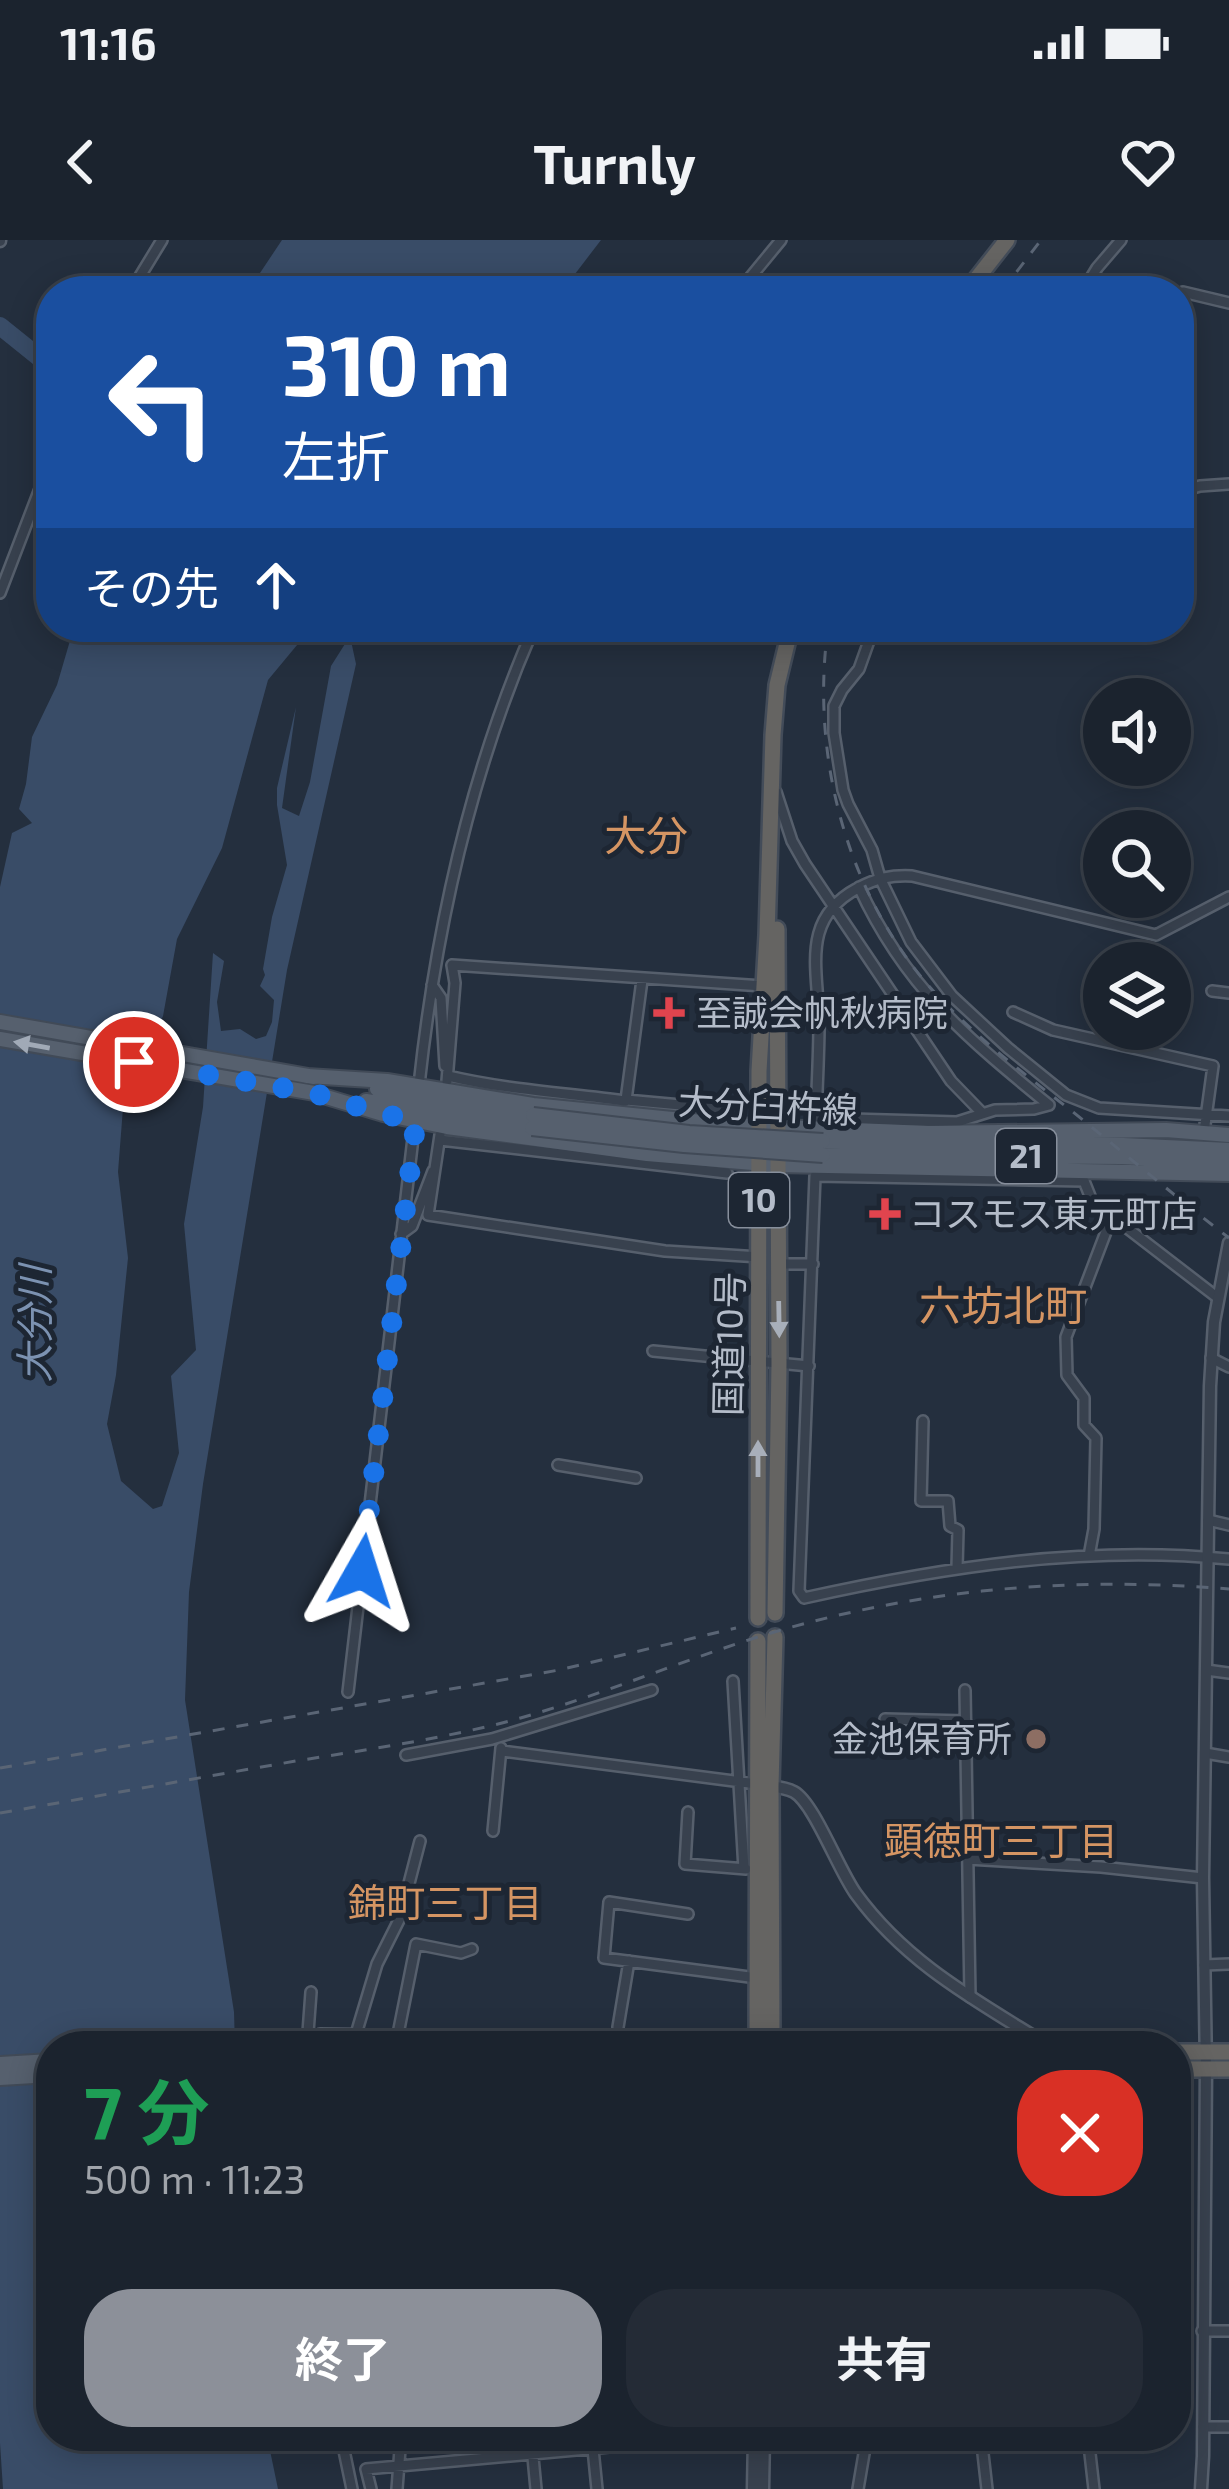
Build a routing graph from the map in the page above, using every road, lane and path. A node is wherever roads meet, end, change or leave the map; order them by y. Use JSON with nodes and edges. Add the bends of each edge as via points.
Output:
{"nodes":[{"id":1,"x":162,"y":240,"type":"edge"},
{"id":2,"x":781,"y":240,"type":"edge"},
{"id":3,"x":1007,"y":240,"type":"edge"},
{"id":4,"x":1120,"y":240,"type":"edge"},
{"id":5,"x":139,"y":276,"type":"edge"},
{"id":6,"x":751,"y":276,"type":"edge"},
{"id":7,"x":979,"y":276,"type":"edge"},
{"id":8,"x":1092,"y":276,"type":"edge"},
{"id":9,"x":1229,"y":290,"type":"edge"},
{"id":10,"x":1194,"y":294,"type":"edge"},
{"id":11,"x":1227,"y":302,"type":"edge"},
{"id":12,"x":1229,"y":484,"type":"edge"},
{"id":13,"x":1194,"y":488,"type":"edge"},
{"id":14,"x":36,"y":499,"type":"edge"},
{"id":15,"x":0,"y":593,"type":"edge"},
{"id":16,"x":527,"y":642,"type":"edge"},
{"id":17,"x":787,"y":642,"type":"edge"},
{"id":18,"x":869,"y":642,"type":"edge"},
{"id":19,"x":772,"y":782,"type":"junction"},
{"id":20,"x":880,"y":878,"type":"junction"},
{"id":21,"x":860,"y":887,"type":"junction"},
{"id":22,"x":1229,"y":897,"type":"edge"},
{"id":23,"x":832,"y":904,"type":"junction"},
{"id":24,"x":642,"y":980,"type":"junction"},
{"id":25,"x":432,"y":985,"type":"junction"},
{"id":26,"x":763,"y":986,"type":"junction"},
{"id":27,"x":1212,"y":991,"type":"dead end"},
{"id":28,"x":1229,"y":993,"type":"edge"},
{"id":29,"x":1013,"y":1012,"type":"dead end"},
{"id":30,"x":0,"y":1022,"type":"edge"},
{"id":31,"x":0,"y":1040,"type":"edge"},
{"id":32,"x":448,"y":1076,"type":"junction"},
{"id":33,"x":626,"y":1100,"type":"junction"},
{"id":34,"x":412,"y":1102,"type":"junction"},
{"id":35,"x":725,"y":1109,"type":"dead end"},
{"id":36,"x":982,"y":1113,"type":"junction"},
{"id":37,"x":1206,"y":1114,"type":"junction"},
{"id":38,"x":636,"y":1116,"type":"junction"},
{"id":39,"x":1229,"y":1116,"type":"edge"},
{"id":40,"x":768,"y":1126,"type":"junction"},
{"id":41,"x":1204,"y":1132,"type":"junction"},
{"id":42,"x":1229,"y":1135,"type":"edge"},
{"id":43,"x":823,"y":1148,"type":"junction"},
{"id":44,"x":1229,"y":1150,"type":"edge"},
{"id":45,"x":645,"y":1160,"type":"junction"},
{"id":46,"x":759,"y":1163,"type":"junction"},
{"id":47,"x":1229,"y":1163,"type":"edge"},
{"id":48,"x":437,"y":1165,"type":"junction"},
{"id":49,"x":777,"y":1165,"type":"junction"},
{"id":50,"x":727,"y":1173,"type":"dead end"},
{"id":51,"x":1229,"y":1174,"type":"edge"},
{"id":52,"x":1028,"y":1175,"type":"junction"},
{"id":53,"x":1112,"y":1216,"type":"junction"},
{"id":54,"x":401,"y":1234,"type":"junction"},
{"id":55,"x":1229,"y":1243,"type":"edge"},
{"id":56,"x":760,"y":1257,"type":"junction"},
{"id":57,"x":778,"y":1264,"type":"junction"},
{"id":58,"x":813,"y":1264,"type":"junction"},
{"id":59,"x":1217,"y":1298,"type":"junction"},
{"id":60,"x":653,"y":1351,"type":"dead end"},
{"id":61,"x":1211,"y":1358,"type":"junction"},
{"id":62,"x":759,"y":1363,"type":"junction"},
{"id":63,"x":779,"y":1364,"type":"junction"},
{"id":64,"x":809,"y":1366,"type":"junction"},
{"id":65,"x":1229,"y":1367,"type":"edge"},
{"id":66,"x":923,"y":1420,"type":"dead end"},
{"id":67,"x":558,"y":1465,"type":"dead end"},
{"id":68,"x":636,"y":1478,"type":"dead end"},
{"id":69,"x":1208,"y":1520,"type":"junction"},
{"id":70,"x":1229,"y":1525,"type":"edge"},
{"id":71,"x":1089,"y":1556,"type":"junction"},
{"id":72,"x":1208,"y":1557,"type":"junction"},
{"id":73,"x":1229,"y":1559,"type":"edge"},
{"id":74,"x":957,"y":1568,"type":"junction"},
{"id":75,"x":766,"y":1639,"type":"dead end"},
{"id":76,"x":1206,"y":1670,"type":"junction"},
{"id":77,"x":1229,"y":1673,"type":"edge"},
{"id":78,"x":733,"y":1682,"type":"dead end"},
{"id":79,"x":652,"y":1690,"type":"dead end"},
{"id":80,"x":965,"y":1690,"type":"dead end"},
{"id":81,"x":348,"y":1692,"type":"dead end"},
{"id":82,"x":885,"y":1719,"type":"dead end"},
{"id":83,"x":966,"y":1721,"type":"junction"},
{"id":84,"x":498,"y":1738,"type":"junction"},
{"id":85,"x":502,"y":1751,"type":"junction"},
{"id":86,"x":1205,"y":1754,"type":"junction"},
{"id":87,"x":406,"y":1755,"type":"dead end"},
{"id":88,"x":1229,"y":1757,"type":"edge"},
{"id":89,"x":738,"y":1781,"type":"junction"},
{"id":90,"x":764,"y":1785,"type":"junction"},
{"id":91,"x":688,"y":1812,"type":"dead end"},
{"id":92,"x":493,"y":1831,"type":"dead end"},
{"id":93,"x":420,"y":1840,"type":"dead end"},
{"id":94,"x":968,"y":1859,"type":"junction"},
{"id":95,"x":751,"y":1869,"type":"junction"},
{"id":96,"x":1203,"y":1878,"type":"junction"},
{"id":97,"x":688,"y":1914,"type":"dead end"},
{"id":98,"x":472,"y":1948,"type":"dead end"},
{"id":99,"x":629,"y":1961,"type":"junction"},
{"id":100,"x":1229,"y":1964,"type":"edge"},
{"id":101,"x":1204,"y":1965,"type":"junction"},
{"id":102,"x":757,"y":1978,"type":"junction"},
{"id":103,"x":310,"y":1992,"type":"dead end"},
{"id":104,"x":970,"y":1997,"type":"junction"},
{"id":105,"x":308,"y":2031,"type":"edge"},
{"id":106,"x":357,"y":2031,"type":"edge"},
{"id":107,"x":399,"y":2031,"type":"edge"},
{"id":108,"x":618,"y":2031,"type":"edge"},
{"id":109,"x":757,"y":2031,"type":"edge"},
{"id":110,"x":772,"y":2031,"type":"edge"},
{"id":111,"x":1025,"y":2031,"type":"edge"},
{"id":112,"x":1229,"y":2052,"type":"edge"},
{"id":113,"x":1191,"y":2056,"type":"edge"},
{"id":114,"x":1206,"y":2060,"type":"junction"},
{"id":115,"x":36,"y":2062,"type":"edge"},
{"id":116,"x":0,"y":2064,"type":"edge"},
{"id":117,"x":1191,"y":2064,"type":"edge"},
{"id":118,"x":1229,"y":2069,"type":"edge"},
{"id":119,"x":36,"y":2076,"type":"edge"},
{"id":120,"x":0,"y":2078,"type":"edge"},
{"id":121,"x":1202,"y":2331,"type":"junction"},
{"id":122,"x":1229,"y":2331,"type":"edge"},
{"id":123,"x":1204,"y":2427,"type":"junction"},
{"id":124,"x":1229,"y":2427,"type":"edge"},
{"id":125,"x":344,"y":2451,"type":"edge"},
{"id":126,"x":400,"y":2451,"type":"edge"},
{"id":127,"x":532,"y":2451,"type":"edge"},
{"id":128,"x":572,"y":2451,"type":"edge"},
{"id":129,"x":592,"y":2451,"type":"edge"},
{"id":130,"x":754,"y":2451,"type":"edge"},
{"id":131,"x":764,"y":2451,"type":"edge"},
{"id":132,"x":864,"y":2451,"type":"edge"},
{"id":133,"x":983,"y":2451,"type":"edge"},
{"id":134,"x":1090,"y":2451,"type":"edge"},
{"id":135,"x":532,"y":2455,"type":"junction"},
{"id":136,"x":399,"y":2466,"type":"junction"},
{"id":137,"x":352,"y":2489,"type":"edge"},
{"id":138,"x":371,"y":2489,"type":"edge"},
{"id":139,"x":397,"y":2489,"type":"edge"},
{"id":140,"x":536,"y":2489,"type":"edge"},
{"id":141,"x":597,"y":2489,"type":"edge"},
{"id":142,"x":754,"y":2489,"type":"edge"},
{"id":143,"x":763,"y":2489,"type":"edge"},
{"id":144,"x":858,"y":2489,"type":"edge"},
{"id":145,"x":987,"y":2489,"type":"edge"},
{"id":146,"x":1094,"y":2489,"type":"edge"},
{"id":147,"x":1201,"y":2489,"type":"edge"}],
"edges":[{"from":1,"to":5,"type":"street"},
{"from":2,"to":6,"type":"street"},
{"from":3,"to":7,"type":"highway"},
{"from":4,"to":8,"type":"street"},
{"from":9,"to":11,"type":"street"},
{"from":10,"to":11,"type":"street"},
{"from":12,"to":13,"type":"street"},
{"from":14,"to":15,"type":"street"},
{"from":16,"to":25,"type":"street","via":[[479,772]]},
{"from":17,"to":19,"type":"highway","name":"国道10号","number":"10"},
{"from":18,"to":20,"type":"street","via":[[833,717],[843,790]]},
{"from":19,"to":23,"type":"street","via":[[792,841]]},
{"from":19,"to":26,"type":"highway","name":"国道10号","number":"10"},
{"from":19,"to":40,"type":"highway","name":"国道10号","number":"10"},
{"from":20,"to":21,"type":"street"},
{"from":20,"to":22,"type":"street","via":[[912,877],[1156,935]]},
{"from":20,"to":37,"type":"street","via":[[911,942],[952,996],[1066,1095],[1099,1108]]},
{"from":21,"to":23,"type":"street"},
{"from":21,"to":36,"type":"street","via":[[928,998],[1049,1105]]},
{"from":23,"to":36,"type":"street","via":[[951,1081]]},
{"from":23,"to":36,"type":"street","via":[[816,943],[816,1118],[938,1123]]},
{"from":24,"to":26,"type":"street"},
{"from":24,"to":32,"type":"street","via":[[452,965]]},
{"from":24,"to":33,"type":"street"},
{"from":25,"to":32,"type":"street","via":[[441,998]]},
{"from":25,"to":34,"type":"street"},
{"from":26,"to":40,"type":"highway","name":"国道10号","number":"10"},
{"from":27,"to":28,"type":"street"},
{"from":29,"to":37,"type":"street","via":[[1054,1030],[1214,1066]]},
{"from":30,"to":34,"type":"main road","name":"大分臼杵線","number":"21"},
{"from":34,"to":31,"type":"main road","one_way":true},
{"from":32,"to":33,"type":"street"},
{"from":33,"to":35,"type":"street"},
{"from":33,"to":38,"type":"street"},
{"from":34,"to":38,"type":"main road"},
{"from":34,"to":43,"type":"main road","name":"大分臼杵線","number":"21","bridge":true},
{"from":34,"to":45,"type":"main road","via":[[531,1139]]},
{"from":34,"to":54,"type":"street"},
{"from":37,"to":39,"type":"street"},
{"from":37,"to":41,"type":"street"},
{"from":38,"to":40,"type":"main road"},
{"from":40,"to":41,"type":"main road"},
{"from":40,"to":46,"type":"highway","name":"国道10号","number":"10"},
{"from":40,"to":49,"type":"highway","name":"国道10号","number":"10"},
{"from":41,"to":42,"type":"main road"},
{"from":43,"to":44,"type":"main road","name":"大分臼杵線","number":"21"},
{"from":43,"to":47,"type":"main road","name":"大分臼杵線","number":"21"},
{"from":45,"to":46,"type":"main road"},
{"from":45,"to":48,"type":"street","via":[[440,1138]]},
{"from":45,"to":50,"type":"street"},
{"from":46,"to":49,"type":"main road"},
{"from":46,"to":56,"type":"highway","name":"国道10号","number":"10"},
{"from":48,"to":54,"type":"street","via":[[412,1226]]},
{"from":48,"to":56,"type":"street","via":[[428,1215]]},
{"from":49,"to":52,"type":"main road"},
{"from":49,"to":57,"type":"highway","name":"国道10号","number":"10"},
{"from":51,"to":52,"type":"main road"},
{"from":52,"to":53,"type":"street","via":[[1084,1180],[1092,1201]]},
{"from":52,"to":58,"type":"street","via":[[815,1176]]},
{"from":53,"to":59,"type":"street"},
{"from":53,"to":71,"type":"street","via":[[1066,1337],[1066,1375],[1084,1398],[1084,1425],[1096,1438]]},
{"from":54,"to":81,"type":"street"},
{"from":55,"to":59,"type":"street"},
{"from":56,"to":62,"type":"highway","name":"国道10号","number":"10"},
{"from":57,"to":58,"type":"street"},
{"from":57,"to":63,"type":"highway","name":"国道10号","number":"10","one_way":true},
{"from":58,"to":64,"type":"street"},
{"from":59,"to":61,"type":"street"},
{"from":60,"to":62,"type":"street"},
{"from":61,"to":65,"type":"street"},
{"from":61,"to":69,"type":"street"},
{"from":62,"to":63,"type":"street"},
{"from":63,"to":62,"type":"highway","name":"国道10号","number":"10","one_way":true,"via":[[766,1616]]},
{"from":63,"to":64,"type":"street"},
{"from":64,"to":74,"type":"street","via":[[804,1598]]},
{"from":66,"to":74,"type":"street","via":[[921,1501],[949,1501]]},
{"from":67,"to":68,"type":"street"},
{"from":69,"to":70,"type":"street"},
{"from":69,"to":72,"type":"street"},
{"from":71,"to":72,"type":"street"},
{"from":71,"to":74,"type":"street"},
{"from":72,"to":73,"type":"street"},
{"from":72,"to":76,"type":"street"},
{"from":75,"to":90,"type":"highway"},
{"from":76,"to":77,"type":"street"},
{"from":76,"to":86,"type":"street"},
{"from":78,"to":89,"type":"street"},
{"from":79,"to":84,"type":"street"},
{"from":80,"to":83,"type":"street"},
{"from":82,"to":83,"type":"street"},
{"from":83,"to":94,"type":"street"},
{"from":84,"to":85,"type":"street"},
{"from":84,"to":87,"type":"street"},
{"from":85,"to":89,"type":"street"},
{"from":85,"to":92,"type":"street"},
{"from":86,"to":88,"type":"street"},
{"from":86,"to":96,"type":"street"},
{"from":89,"to":90,"type":"street"},
{"from":89,"to":95,"type":"street"},
{"from":90,"to":95,"type":"highway"},
{"from":90,"to":104,"type":"street","via":[[806,1802],[856,1894],[938,1978]]},
{"from":90,"to":110,"type":"highway"},
{"from":91,"to":95,"type":"street","via":[[685,1864]]},
{"from":93,"to":106,"type":"street"},
{"from":94,"to":96,"type":"street"},
{"from":94,"to":104,"type":"street"},
{"from":95,"to":102,"type":"highway"},
{"from":96,"to":101,"type":"street"},
{"from":97,"to":99,"type":"street","via":[[609,1903],[604,1958]]},
{"from":98,"to":107,"type":"street","via":[[416,1944]]},
{"from":99,"to":102,"type":"street"},
{"from":99,"to":108,"type":"street"},
{"from":100,"to":101,"type":"street"},
{"from":101,"to":114,"type":"street"},
{"from":102,"to":109,"type":"highway"},
{"from":103,"to":105,"type":"street"},
{"from":104,"to":111,"type":"street"},
{"from":112,"to":114,"type":"highway"},
{"from":113,"to":114,"type":"highway"},
{"from":114,"to":117,"type":"highway"},
{"from":114,"to":118,"type":"highway"},
{"from":114,"to":121,"type":"street"},
{"from":115,"to":116,"type":"main road"},
{"from":119,"to":120,"type":"main road"},
{"from":121,"to":122,"type":"street"},
{"from":121,"to":123,"type":"street"},
{"from":123,"to":124,"type":"street"},
{"from":123,"to":147,"type":"street"},
{"from":125,"to":137,"type":"street"},
{"from":126,"to":136,"type":"street"},
{"from":127,"to":135,"type":"street"},
{"from":128,"to":135,"type":"street"},
{"from":129,"to":141,"type":"street"},
{"from":130,"to":142,"type":"street"},
{"from":131,"to":143,"type":"street"},
{"from":132,"to":144,"type":"street"},
{"from":133,"to":145,"type":"street"},
{"from":134,"to":146,"type":"street"},
{"from":135,"to":136,"type":"street"},
{"from":135,"to":140,"type":"street"},
{"from":136,"to":138,"type":"street","via":[[366,2469]]},
{"from":136,"to":139,"type":"street"}]}
